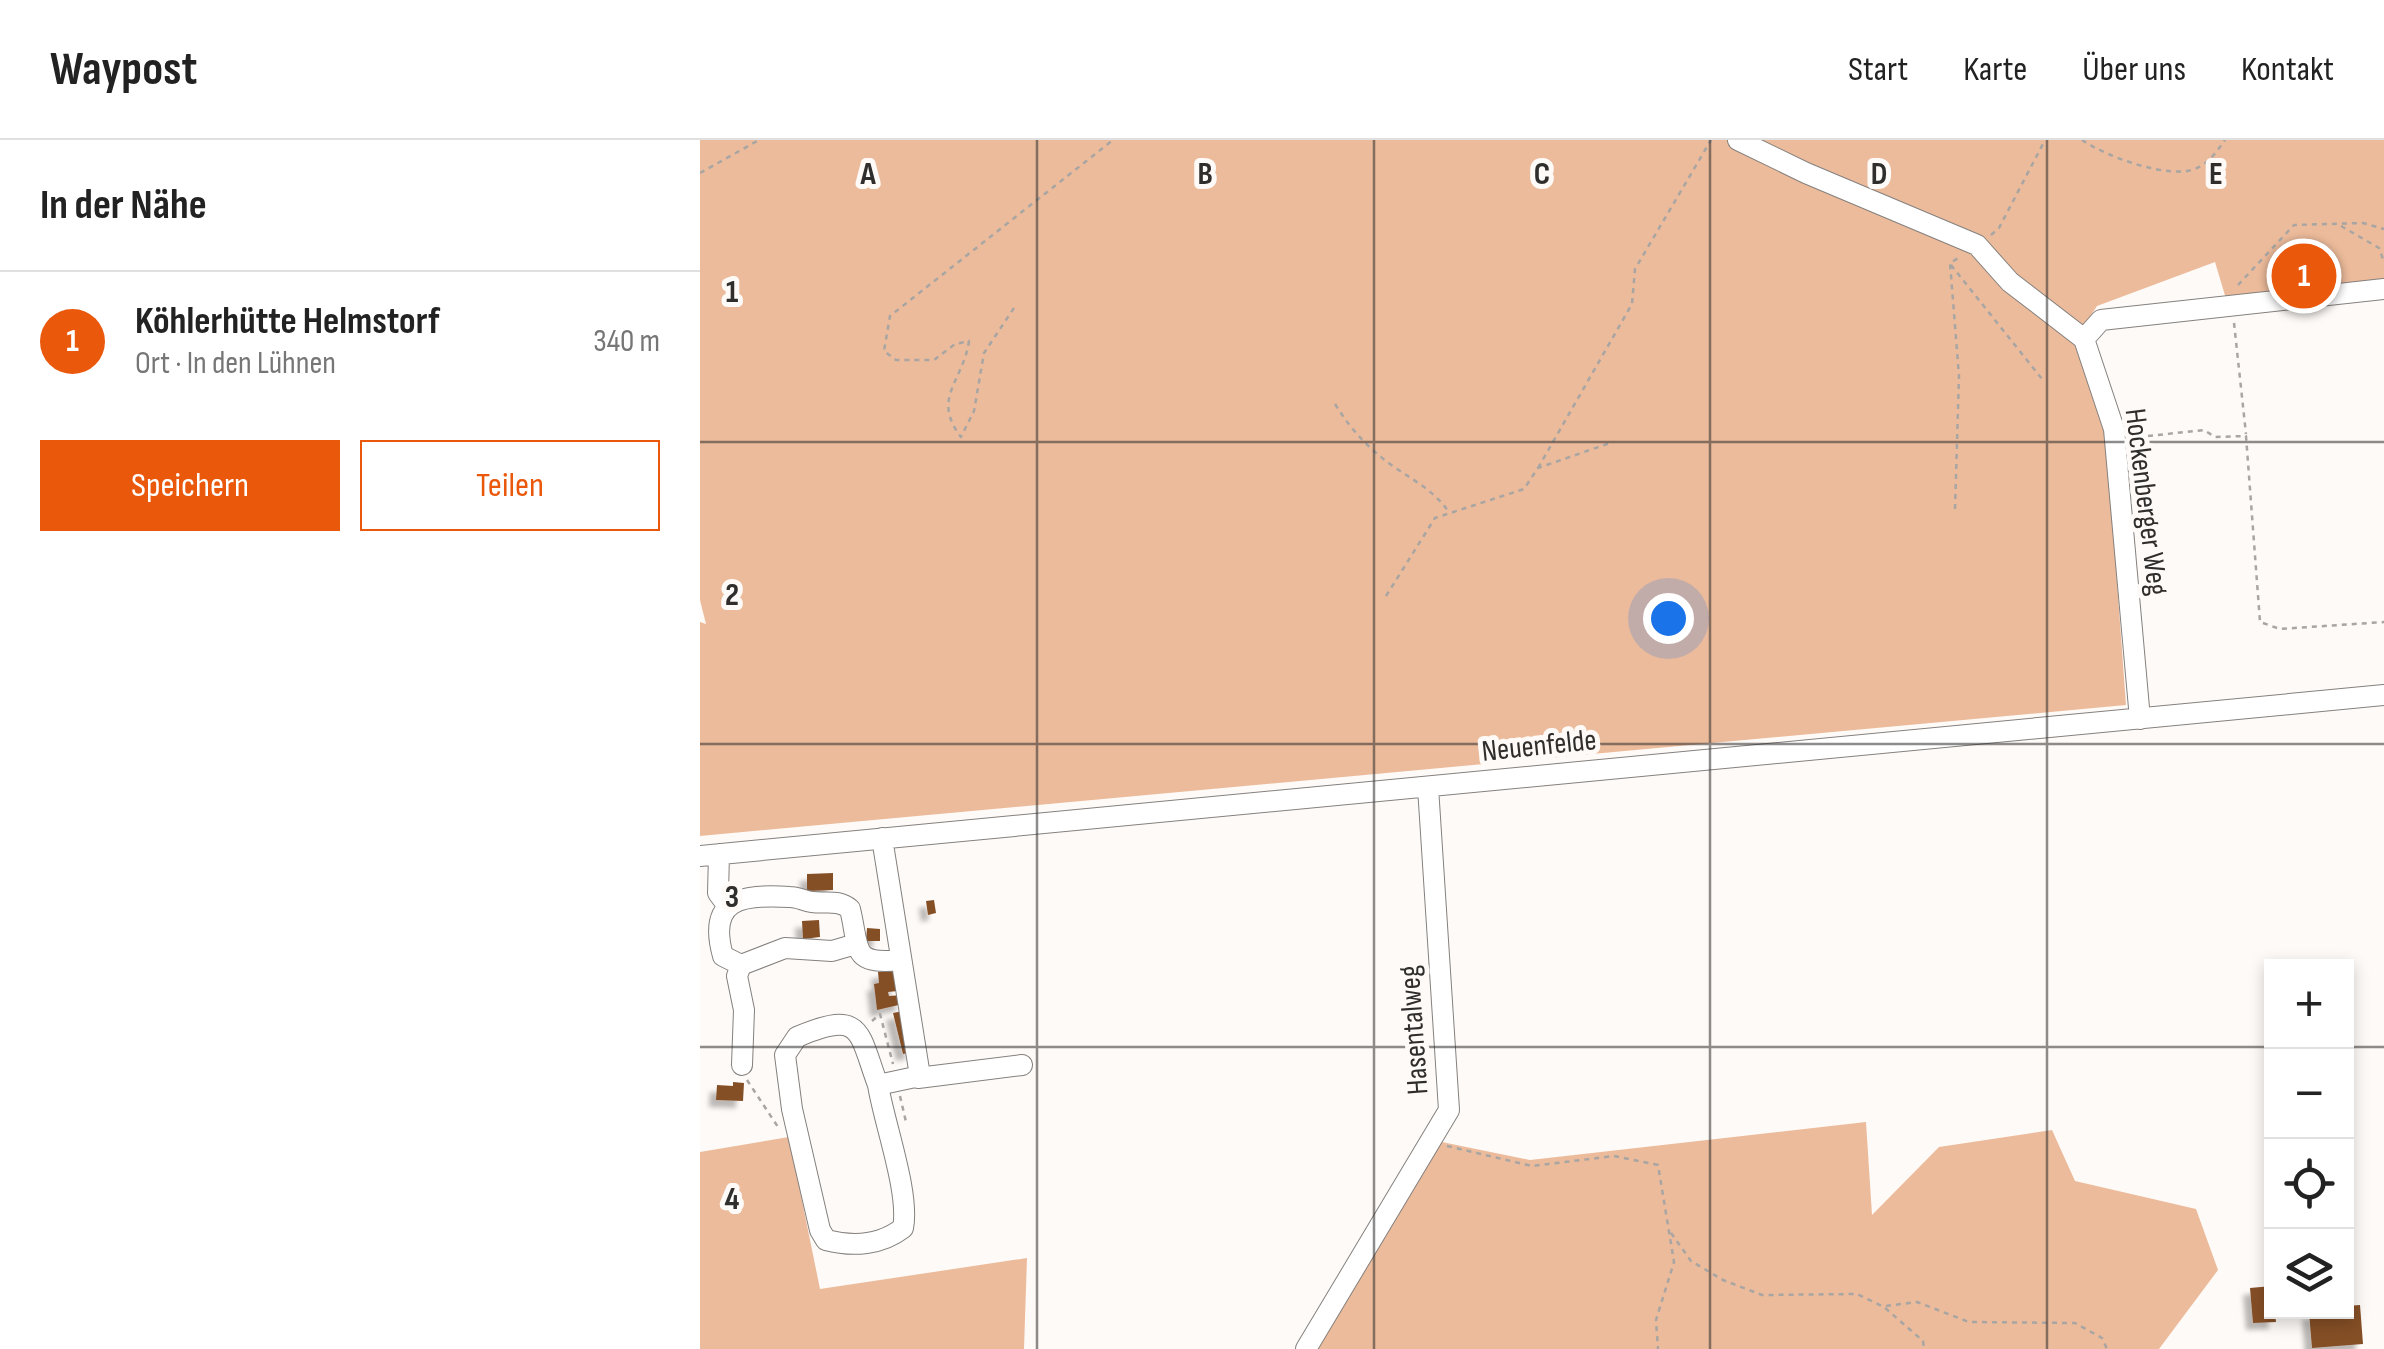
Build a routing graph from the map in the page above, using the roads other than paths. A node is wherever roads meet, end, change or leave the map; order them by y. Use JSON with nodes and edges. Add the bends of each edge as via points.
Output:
{"nodes":[{"id":1,"x":1738,"y":140,"type":"edge"},
{"id":2,"x":2384,"y":289,"type":"edge"},
{"id":3,"x":2084,"y":339,"type":"junction"},
{"id":4,"x":2384,"y":695,"type":"edge"},
{"id":5,"x":2140,"y":719,"type":"junction"},
{"id":6,"x":1428,"y":787,"type":"junction"},
{"id":7,"x":882,"y":838,"type":"junction"},
{"id":8,"x":710,"y":855,"type":"edge"},
{"id":9,"x":727,"y":906,"type":"junction"},
{"id":10,"x":856,"y":944,"type":"junction"},
{"id":11,"x":901,"y":960,"type":"junction"},
{"id":12,"x":741,"y":965,"type":"junction"},
{"id":13,"x":742,"y":1064,"type":"road end"},
{"id":14,"x":1022,"y":1065,"type":"dead end"},
{"id":15,"x":898,"y":1081,"type":"junction"},
{"id":16,"x":1306,"y":1349,"type":"edge"}],
"edges":[{"from":1,"to":3,"type":"street","via":[[1977,246],[2010,282]]},
{"from":2,"to":3,"type":"street","via":[[2101,320]]},
{"from":3,"to":5,"type":"street","name":"Hockenberger Weg","via":[[2114,429]]},
{"from":4,"to":5,"type":"street","name":"Neuenfelde"},
{"from":5,"to":6,"type":"street","name":"Neuenfelde"},
{"from":6,"to":7,"type":"street","name":"Neuenfelde"},
{"from":6,"to":16,"type":"street","name":"Hasentalweg","via":[[1449,1110]]},
{"from":7,"to":8,"type":"street","name":"Neuenfelde"},
{"from":7,"to":11,"type":"street"},
{"from":8,"to":9,"type":"street"},
{"from":9,"to":10,"type":"street","via":[[787,896],[844,904]]},
{"from":9,"to":12,"type":"street","via":[[719,914],[717,936],[722,956]]},
{"from":10,"to":11,"type":"street","via":[[864,959]]},
{"from":10,"to":12,"type":"street","via":[[785,948]]},
{"from":11,"to":15,"type":"street","via":[[914,1028]]},
{"from":12,"to":13,"type":"street"},
{"from":14,"to":15,"type":"street"},
{"from":15,"to":15,"type":"street","via":[[850,1026],[797,1038],[785,1055],[826,1240],[888,1240],[903,1228]]}]}
